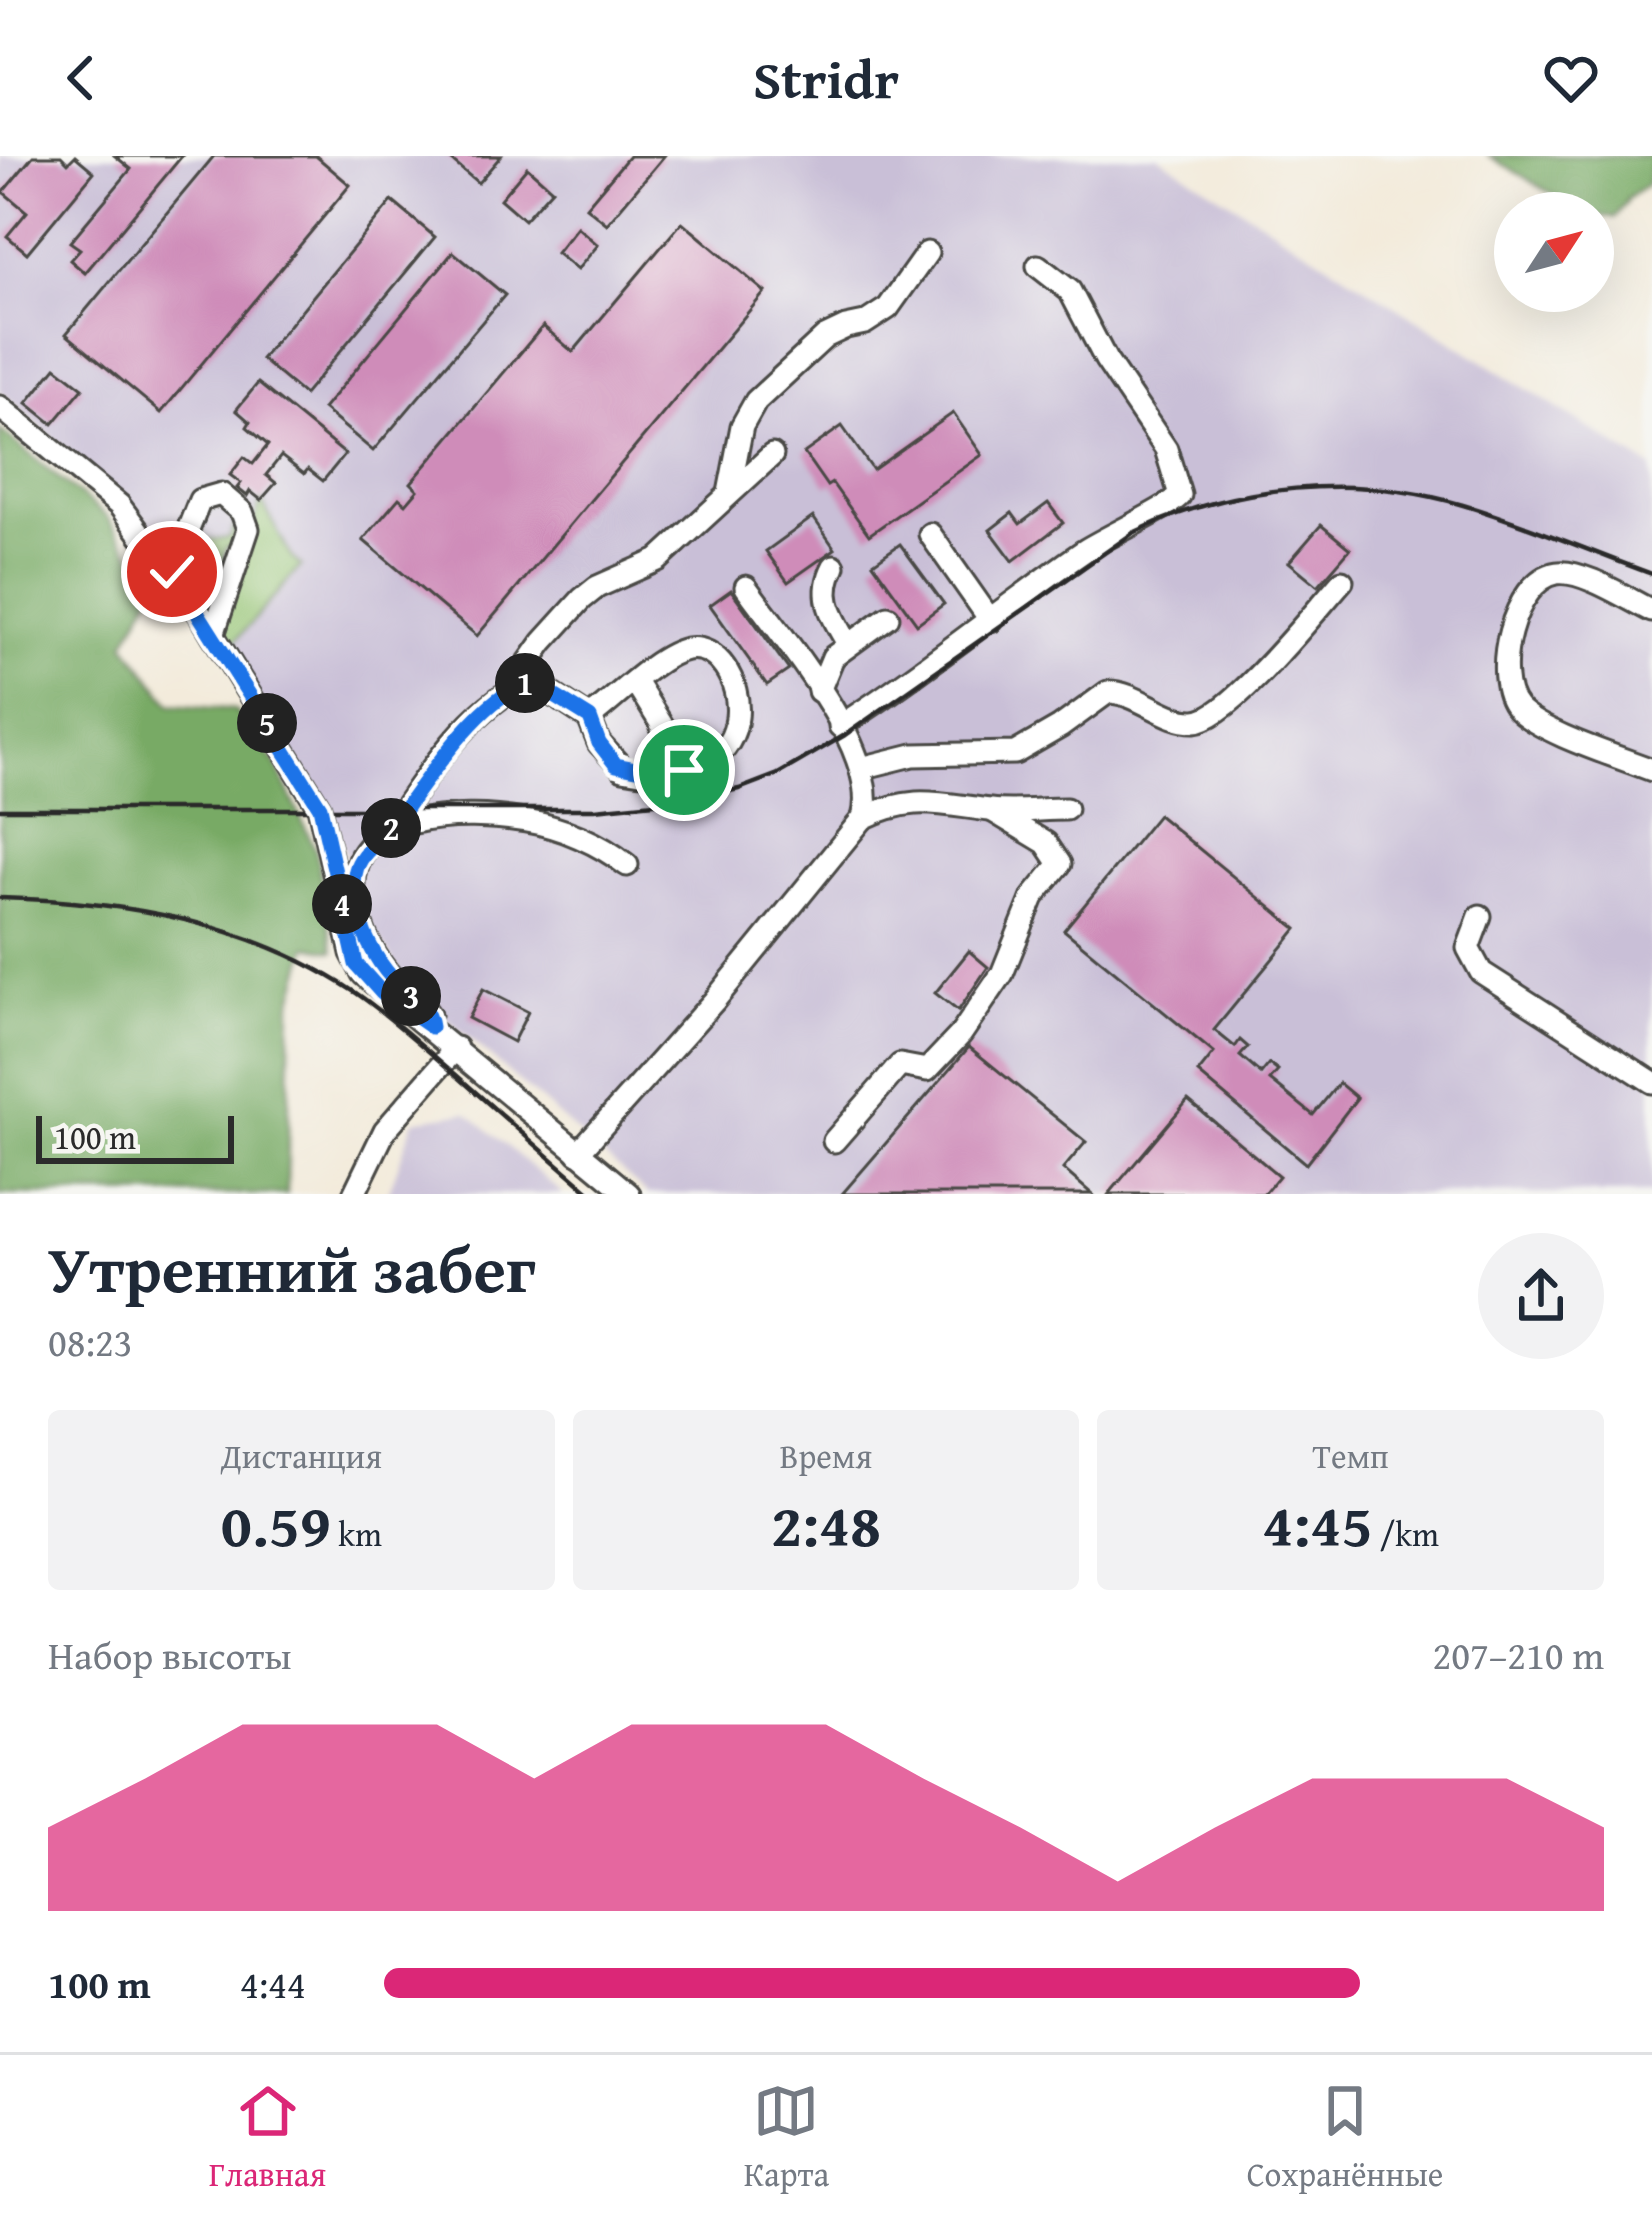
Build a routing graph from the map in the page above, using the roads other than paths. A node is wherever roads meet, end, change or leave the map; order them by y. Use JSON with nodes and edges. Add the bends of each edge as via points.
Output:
{"nodes":[{"id":1,"x":927,"y":253,"type":"dead end"},
{"id":2,"x":1038,"y":266,"type":"dead end"},
{"id":3,"x":0,"y":407,"type":"edge"},
{"id":4,"x":772,"y":455,"type":"dead end"},
{"id":5,"x":728,"y":494,"type":"junction"},
{"id":6,"x":930,"y":535,"type":"dead end"},
{"id":7,"x":834,"y":566,"type":"dead end"},
{"id":8,"x":172,"y":572,"type":"junction"},
{"id":9,"x":1342,"y":581,"type":"dead end"},
{"id":10,"x":746,"y":587,"type":"dead end"},
{"id":11,"x":1652,"y":611,"type":"edge"},
{"id":12,"x":888,"y":617,"type":"dead end"},
{"id":13,"x":991,"y":621,"type":"junction"},
{"id":14,"x":213,"y":635,"type":"junction"},
{"id":15,"x":848,"y":644,"type":"junction"},
{"id":16,"x":636,"y":683,"type":"junction"},
{"id":17,"x":819,"y":691,"type":"junction"},
{"id":18,"x":507,"y":693,"type":"junction"},
{"id":19,"x":590,"y":718,"type":"junction"},
{"id":20,"x":840,"y":727,"type":"junction"},
{"id":21,"x":861,"y":768,"type":"junction"},
{"id":22,"x":1652,"y":770,"type":"edge"},
{"id":23,"x":664,"y":772,"type":"junction"},
{"id":24,"x":1066,"y":808,"type":"dead end"},
{"id":25,"x":993,"y":811,"type":"junction"},
{"id":26,"x":863,"y":818,"type":"junction"},
{"id":27,"x":389,"y":831,"type":"junction"},
{"id":28,"x":627,"y":865,"type":"dead end"},
{"id":29,"x":1480,"y":916,"type":"dead end"},
{"id":30,"x":431,"y":1027,"type":"junction"},
{"id":31,"x":456,"y":1048,"type":"junction"},
{"id":32,"x":1652,"y":1082,"type":"edge"},
{"id":33,"x":834,"y":1141,"type":"dead end"},
{"id":34,"x":578,"y":1153,"type":"junction"},
{"id":35,"x":354,"y":1194,"type":"edge"},
{"id":36,"x":628,"y":1194,"type":"edge"}],
"edges":[{"from":1,"to":5,"type":"street","via":[[888,308],[824,337],[756,401],[742,426]]},
{"from":2,"to":13,"type":"street","via":[[1070,291],[1166,449],[1180,495],[1082,552]]},
{"from":3,"to":8,"type":"street","via":[[119,505]]},
{"from":4,"to":5,"type":"street"},
{"from":5,"to":18,"type":"street","via":[[658,560],[582,598]]},
{"from":6,"to":13,"type":"street"},
{"from":7,"to":15,"type":"street","via":[[825,598]]},
{"from":8,"to":14,"type":"street"},
{"from":8,"to":14,"type":"street","via":[[200,500],[221,494],[242,512],[248,529]]},
{"from":9,"to":21,"type":"street","via":[[1209,718],[1189,721],[1108,692],[1015,752],[930,753]]},
{"from":10,"to":17,"type":"street"},
{"from":11,"to":22,"type":"street","via":[[1570,573],[1544,578],[1517,607],[1505,686],[1534,722]]},
{"from":12,"to":15,"type":"street"},
{"from":13,"to":20,"type":"street"},
{"from":14,"to":30,"type":"street","via":[[320,807],[356,964]]},
{"from":15,"to":17,"type":"street"},
{"from":16,"to":19,"type":"street"},
{"from":16,"to":23,"type":"street","via":[[662,725]]},
{"from":16,"to":23,"type":"street","via":[[695,648],[713,654],[735,689],[726,750]]},
{"from":17,"to":20,"type":"street"},
{"from":18,"to":19,"type":"street","via":[[532,682]]},
{"from":18,"to":27,"type":"street","via":[[467,729]]},
{"from":19,"to":23,"type":"street","via":[[616,765]]},
{"from":20,"to":21,"type":"street"},
{"from":21,"to":26,"type":"street"},
{"from":24,"to":25,"type":"street"},
{"from":25,"to":26,"type":"street","via":[[937,800],[893,804]]},
{"from":25,"to":33,"type":"street","via":[[1046,843],[1060,865],[1033,897],[1002,974],[961,1034],[927,1070],[900,1065]]},
{"from":26,"to":34,"type":"street"},
{"from":27,"to":28,"type":"street","via":[[430,817],[524,820],[588,841]]},
{"from":27,"to":30,"type":"street","via":[[357,866],[356,904],[378,959],[423,1005]]},
{"from":29,"to":32,"type":"street","via":[[1468,948],[1481,971]]},
{"from":30,"to":31,"type":"street"},
{"from":31,"to":34,"type":"street"},
{"from":31,"to":35,"type":"street","via":[[385,1130]]},
{"from":34,"to":36,"type":"street"}]}
